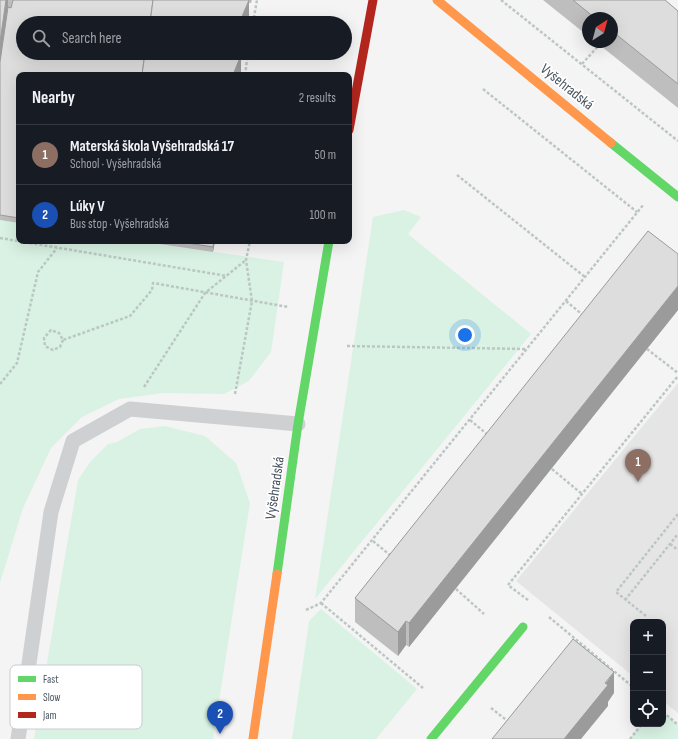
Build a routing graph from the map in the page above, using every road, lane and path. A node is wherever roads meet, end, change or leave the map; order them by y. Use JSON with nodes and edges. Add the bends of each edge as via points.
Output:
{"nodes":[{"id":1,"x":256,"y":0,"type":"edge"},
{"id":2,"x":373,"y":0,"type":"edge"},
{"id":3,"x":437,"y":0,"type":"edge"},
{"id":4,"x":501,"y":0,"type":"edge"},
{"id":5,"x":254,"y":16,"type":"edge"},
{"id":6,"x":596,"y":48,"type":"edge"},
{"id":7,"x":247,"y":60,"type":"edge"},
{"id":8,"x":582,"y":64,"type":"junction"},
{"id":9,"x":245,"y":72,"type":"edge"},
{"id":10,"x":483,"y":89,"type":"dead end"},
{"id":11,"x":352,"y":114,"type":"edge"},
{"id":12,"x":678,"y":141,"type":"edge"},
{"id":13,"x":456,"y":175,"type":"dead end"},
{"id":14,"x":678,"y":197,"type":"edge"},
{"id":15,"x":647,"y":200,"type":"dead end"},
{"id":16,"x":637,"y":212,"type":"junction"},
{"id":17,"x":0,"y":238,"type":"edge"},
{"id":18,"x":16,"y":241,"type":"edge"},
{"id":19,"x":35,"y":244,"type":"edge"},
{"id":20,"x":249,"y":244,"type":"edge"},
{"id":21,"x":328,"y":244,"type":"edge"},
{"id":22,"x":58,"y":248,"type":"junction"},
{"id":23,"x":246,"y":260,"type":"junction"},
{"id":24,"x":227,"y":276,"type":"junction"},
{"id":25,"x":585,"y":278,"type":"junction"},
{"id":26,"x":205,"y":292,"type":"junction"},
{"id":27,"x":252,"y":301,"type":"junction"},
{"id":28,"x":566,"y":301,"type":"junction"},
{"id":29,"x":288,"y":308,"type":"dead end"},
{"id":30,"x":588,"y":320,"type":"edge"},
{"id":31,"x":63,"y":340,"type":"junction"},
{"id":32,"x":347,"y":346,"type":"dead end"},
{"id":33,"x":647,"y":349,"type":"edge"},
{"id":34,"x":527,"y":350,"type":"junction"},
{"id":35,"x":678,"y":375,"type":"edge"},
{"id":36,"x":0,"y":384,"type":"edge"},
{"id":37,"x":130,"y":409,"type":"junction"},
{"id":38,"x":230,"y":418,"type":"junction"},
{"id":39,"x":470,"y":420,"type":"junction"},
{"id":40,"x":298,"y":424,"type":"junction"},
{"id":41,"x":492,"y":439,"type":"edge"},
{"id":42,"x":552,"y":468,"type":"edge"},
{"id":43,"x":582,"y":494,"type":"junction"},
{"id":44,"x":678,"y":514,"type":"edge"},
{"id":45,"x":678,"y":534,"type":"edge"},
{"id":46,"x":373,"y":541,"type":"junction"},
{"id":47,"x":670,"y":544,"type":"junction"},
{"id":48,"x":678,"y":550,"type":"edge"},
{"id":49,"x":395,"y":560,"type":"edge"},
{"id":50,"x":456,"y":589,"type":"edge"},
{"id":51,"x":625,"y":600,"type":"junction"},
{"id":52,"x":321,"y":603,"type":"junction"},
{"id":53,"x":532,"y":604,"type":"dead end"},
{"id":54,"x":306,"y":610,"type":"dead end"},
{"id":55,"x":544,"y":613,"type":"dead end"},
{"id":56,"x":484,"y":614,"type":"dead end"},
{"id":57,"x":646,"y":616,"type":"dead end"},
{"id":58,"x":523,"y":627,"type":"dead end"},
{"id":59,"x":29,"y":665,"type":"edge"},
{"id":60,"x":630,"y":685,"type":"edge"},
{"id":61,"x":423,"y":688,"type":"dead end"},
{"id":62,"x":488,"y":706,"type":"dead end"},
{"id":63,"x":666,"y":715,"type":"edge"},
{"id":64,"x":512,"y":724,"type":"edge"},
{"id":65,"x":678,"y":725,"type":"edge"},
{"id":66,"x":640,"y":727,"type":"edge"},
{"id":67,"x":19,"y":729,"type":"edge"},
{"id":68,"x":18,"y":739,"type":"edge"},
{"id":69,"x":253,"y":739,"type":"edge"},
{"id":70,"x":431,"y":739,"type":"edge"},
{"id":71,"x":630,"y":739,"type":"edge"}],
"edges":[{"from":1,"to":5,"type":"path"},
{"from":2,"to":11,"type":"street"},
{"from":3,"to":14,"type":"street","name":"Vyšehradská"},
{"from":4,"to":8,"type":"path"},
{"from":6,"to":8,"type":"path"},
{"from":7,"to":9,"type":"path"},
{"from":8,"to":12,"type":"path"},
{"from":10,"to":16,"type":"path"},
{"from":13,"to":25,"type":"path"},
{"from":15,"to":16,"type":"path"},
{"from":16,"to":25,"type":"path"},
{"from":17,"to":18,"type":"path"},
{"from":19,"to":22,"type":"path"},
{"from":20,"to":23,"type":"path"},
{"from":21,"to":40,"type":"street","name":"Vyšehradská"},
{"from":22,"to":24,"type":"path"},
{"from":22,"to":36,"type":"path","via":[[38,272],[17,363]]},
{"from":23,"to":24,"type":"path"},
{"from":23,"to":27,"type":"path"},
{"from":24,"to":26,"type":"path"},
{"from":25,"to":28,"type":"path"},
{"from":26,"to":27,"type":"path"},
{"from":26,"to":31,"type":"path","via":[[153,283],[152,290],[130,316]]},
{"from":26,"to":37,"type":"path"},
{"from":27,"to":29,"type":"path"},
{"from":27,"to":38,"type":"path"},
{"from":28,"to":30,"type":"path"},
{"from":28,"to":34,"type":"path"},
{"from":31,"to":31,"type":"path","via":[[60,347],[53,350],[45,346],[44,338],[51,330],[59,333]]},
{"from":32,"to":34,"type":"path"},
{"from":33,"to":35,"type":"path"},
{"from":34,"to":39,"type":"path"},
{"from":35,"to":43,"type":"path"},
{"from":37,"to":38,"type":"lane"},
{"from":37,"to":59,"type":"lane","via":[[73,441],[51,512]]},
{"from":38,"to":40,"type":"lane"},
{"from":39,"to":41,"type":"path"},
{"from":39,"to":46,"type":"path"},
{"from":40,"to":69,"type":"street","name":"Vyšehradská"},
{"from":42,"to":43,"type":"path"},
{"from":43,"to":53,"type":"path","via":[[508,585]]},
{"from":44,"to":51,"type":"path","via":[[616,592]]},
{"from":45,"to":47,"type":"path"},
{"from":46,"to":49,"type":"path"},
{"from":46,"to":52,"type":"path"},
{"from":47,"to":48,"type":"path"},
{"from":47,"to":51,"type":"path"},
{"from":50,"to":56,"type":"path"},
{"from":51,"to":57,"type":"path"},
{"from":52,"to":54,"type":"path"},
{"from":52,"to":61,"type":"path"},
{"from":55,"to":60,"type":"path"},
{"from":58,"to":70,"type":"street"},
{"from":62,"to":64,"type":"path"},
{"from":63,"to":65,"type":"path"},
{"from":66,"to":71,"type":"path"},
{"from":67,"to":68,"type":"lane"}]}
